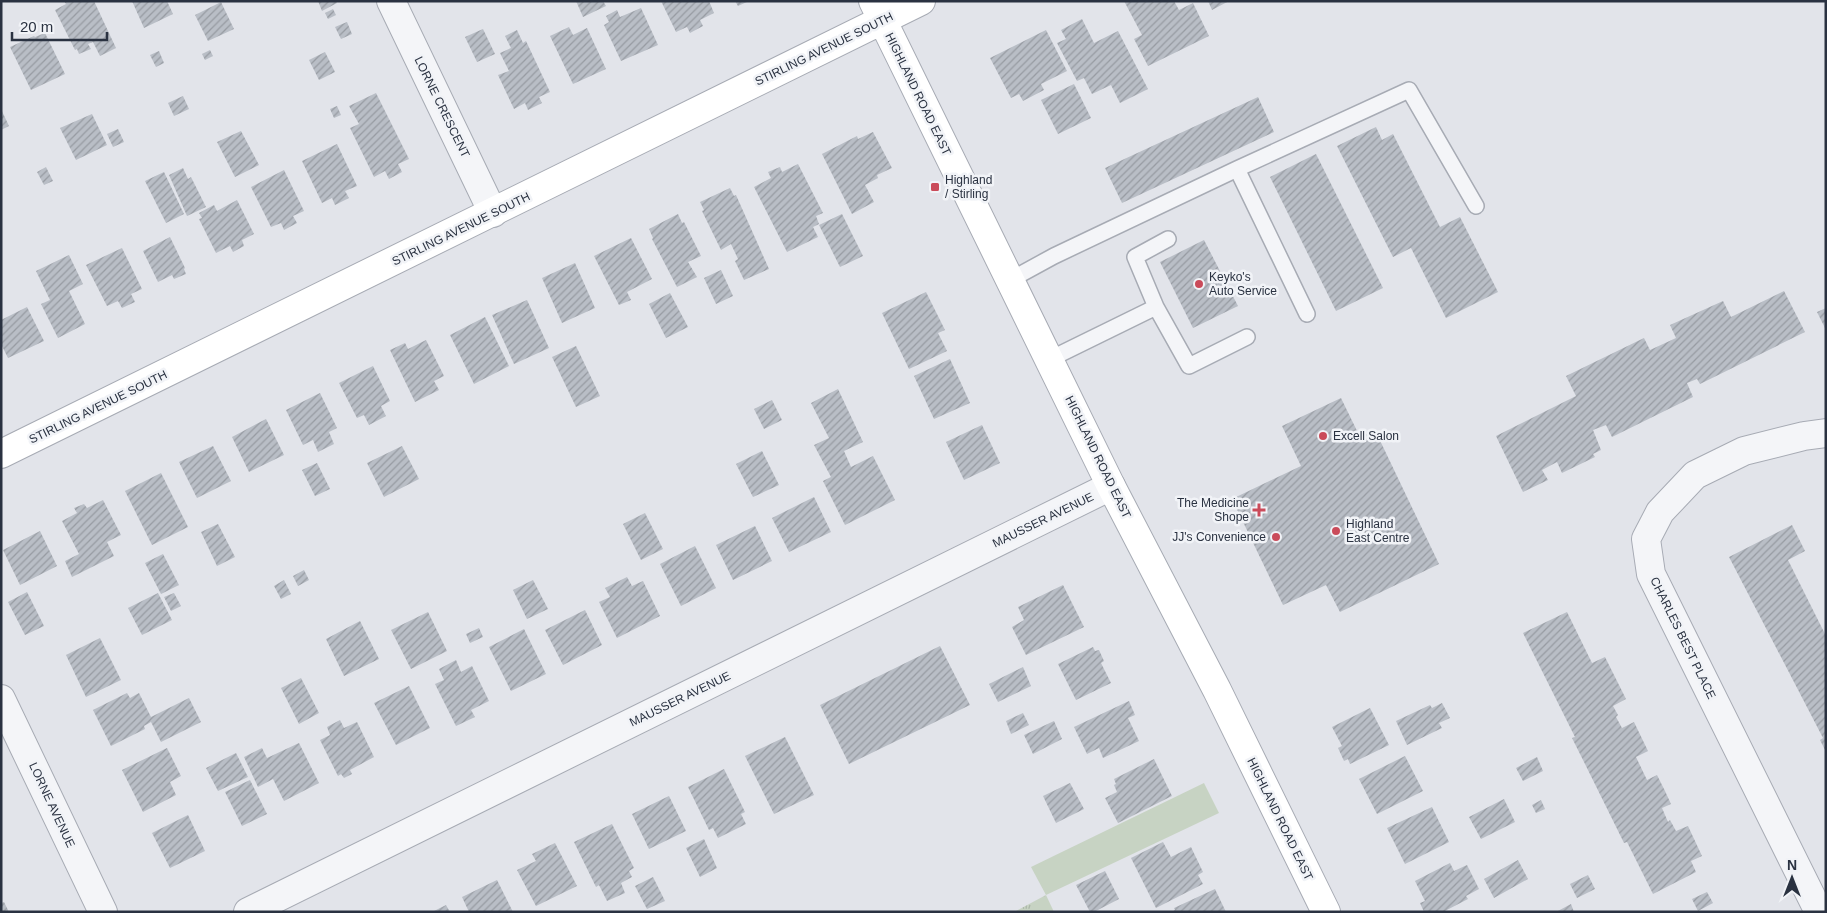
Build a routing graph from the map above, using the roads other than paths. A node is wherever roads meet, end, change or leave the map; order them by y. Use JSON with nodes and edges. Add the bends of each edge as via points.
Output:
{"nodes":[{"id":1,"x":392,"y":1,"type":"edge"},
{"id":2,"x":921,"y":1,"type":"edge"},
{"id":3,"x":877,"y":11,"type":"edge"},
{"id":4,"x":1237,"y":169,"type":"junction"},
{"id":5,"x":1476,"y":206,"type":"dead end"},
{"id":6,"x":493,"y":213,"type":"junction"},
{"id":7,"x":1168,"y":239,"type":"dead end"},
{"id":8,"x":1010,"y":280,"type":"junction"},
{"id":9,"x":1156,"y":307,"type":"junction"},
{"id":10,"x":1307,"y":314,"type":"dead end"},
{"id":11,"x":1247,"y":337,"type":"dead end"},
{"id":12,"x":1050,"y":360,"type":"junction"},
{"id":13,"x":1826,"y":434,"type":"edge"},
{"id":14,"x":1,"y":454,"type":"edge"},
{"id":15,"x":1111,"y":486,"type":"junction"},
{"id":16,"x":1,"y":699,"type":"edge"},
{"id":17,"x":1820,"y":905,"type":"edge"},
{"id":18,"x":103,"y":912,"type":"edge"},
{"id":19,"x":248,"y":912,"type":"edge"},
{"id":20,"x":1326,"y":912,"type":"edge"}],
"edges":[{"from":1,"to":6,"type":"street","name":"LORNE CRESCENT"},
{"from":2,"to":3,"type":"street","name":"STIRLING AVENUE SOUTH"},
{"from":3,"to":6,"type":"street","name":"STIRLING AVENUE SOUTH"},
{"from":3,"to":8,"type":"street","name":"HIGHLAND ROAD EAST"},
{"from":4,"to":5,"type":"lane","via":[[1409,90]]},
{"from":4,"to":8,"type":"lane"},
{"from":4,"to":10,"type":"lane"},
{"from":6,"to":14,"type":"street","name":"STIRLING AVENUE SOUTH"},
{"from":7,"to":9,"type":"lane","via":[[1134,257]]},
{"from":8,"to":12,"type":"street","name":"HIGHLAND ROAD EAST"},
{"from":9,"to":11,"type":"lane","via":[[1189,366]]},
{"from":9,"to":12,"type":"lane"},
{"from":12,"to":15,"type":"street","name":"HIGHLAND ROAD EAST"},
{"from":13,"to":17,"type":"street","name":"CHARLES BEST PLACE","via":[[1804,436],[1744,451],[1694,475],[1660,512],[1646,539],[1650,574]]},
{"from":15,"to":19,"type":"street","name":"MAUSSER AVENUE"},
{"from":15,"to":20,"type":"street","name":"HIGHLAND ROAD EAST","via":[[1217,690]]},
{"from":16,"to":18,"type":"street","name":"LORNE AVENUE"}]}
